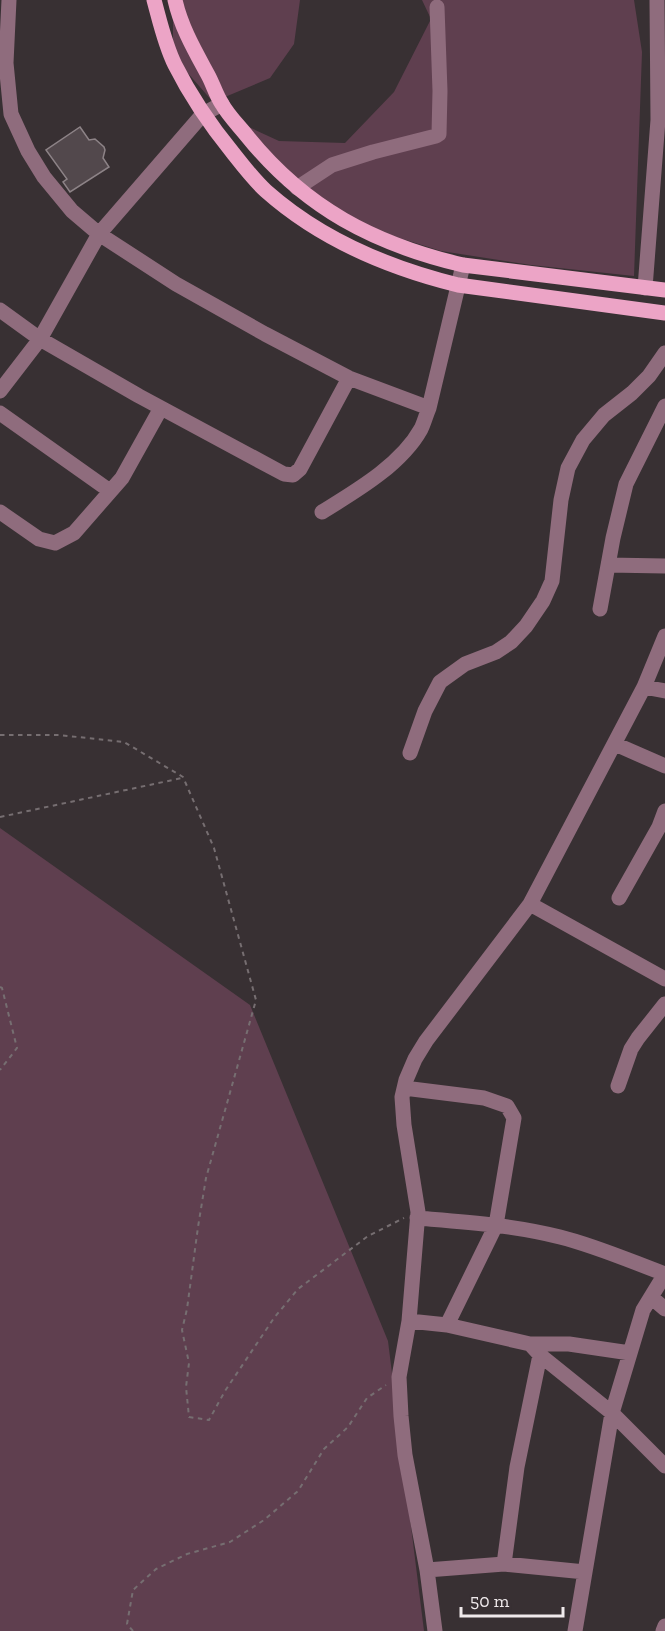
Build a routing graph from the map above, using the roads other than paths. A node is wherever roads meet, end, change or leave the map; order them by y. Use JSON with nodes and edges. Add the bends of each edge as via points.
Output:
{"nodes":[{"id":1,"x":9,"y":0,"type":"edge"},
{"id":2,"x":153,"y":0,"type":"edge"},
{"id":3,"x":175,"y":0,"type":"edge"},
{"id":4,"x":657,"y":0,"type":"edge"},
{"id":5,"x":437,"y":7,"type":"dead end"},
{"id":6,"x":3,"y":60,"type":"edge"},
{"id":7,"x":222,"y":105,"type":"junction"},
{"id":8,"x":203,"y":114,"type":"junction"},
{"id":9,"x":6,"y":116,"type":"edge"},
{"id":10,"x":297,"y":188,"type":"junction"},
{"id":11,"x":99,"y":234,"type":"junction"},
{"id":12,"x":463,"y":265,"type":"junction"},
{"id":13,"x":458,"y":285,"type":"junction"},
{"id":14,"x":645,"y":288,"type":"junction"},
{"id":15,"x":665,"y":290,"type":"edge"},
{"id":16,"x":0,"y":309,"type":"edge"},
{"id":17,"x":665,"y":313,"type":"edge"},
{"id":18,"x":40,"y":339,"type":"junction"},
{"id":19,"x":665,"y":353,"type":"edge"},
{"id":20,"x":349,"y":378,"type":"junction"},
{"id":21,"x":0,"y":390,"type":"edge"},
{"id":22,"x":665,"y":406,"type":"edge"},
{"id":23,"x":161,"y":408,"type":"junction"},
{"id":24,"x":429,"y":408,"type":"junction"},
{"id":25,"x":0,"y":412,"type":"edge"},
{"id":26,"x":110,"y":491,"type":"junction"},
{"id":27,"x":0,"y":512,"type":"edge"},
{"id":28,"x":322,"y":512,"type":"dead end"},
{"id":29,"x":608,"y":565,"type":"junction"},
{"id":30,"x":665,"y":566,"type":"edge"},
{"id":31,"x":600,"y":609,"type":"dead end"},
{"id":32,"x":665,"y":636,"type":"edge"},
{"id":33,"x":644,"y":687,"type":"junction"},
{"id":34,"x":665,"y":692,"type":"edge"},
{"id":35,"x":615,"y":744,"type":"junction"},
{"id":36,"x":410,"y":753,"type":"dead end"},
{"id":37,"x":665,"y":766,"type":"edge"},
{"id":38,"x":665,"y":811,"type":"edge"},
{"id":39,"x":619,"y":898,"type":"dead end"},
{"id":40,"x":530,"y":904,"type":"junction"},
{"id":41,"x":665,"y":979,"type":"edge"},
{"id":42,"x":665,"y":1004,"type":"edge"},
{"id":43,"x":618,"y":1086,"type":"dead end"},
{"id":44,"x":404,"y":1088,"type":"junction"},
{"id":45,"x":418,"y":1215,"type":"junction"},
{"id":46,"x":496,"y":1225,"type":"junction"},
{"id":47,"x":665,"y":1274,"type":"edge"},
{"id":48,"x":651,"y":1297,"type":"junction"},
{"id":49,"x":665,"y":1309,"type":"edge"},
{"id":50,"x":409,"y":1321,"type":"junction"},
{"id":51,"x":447,"y":1325,"type":"junction"},
{"id":52,"x":535,"y":1349,"type":"junction"},
{"id":53,"x":630,"y":1353,"type":"junction"},
{"id":54,"x":612,"y":1413,"type":"junction"},
{"id":55,"x":665,"y":1466,"type":"edge"},
{"id":56,"x":504,"y":1564,"type":"junction"},
{"id":57,"x":427,"y":1570,"type":"junction"},
{"id":58,"x":585,"y":1572,"type":"junction"},
{"id":59,"x":665,"y":1626,"type":"edge"},
{"id":60,"x":435,"y":1631,"type":"edge"},
{"id":61,"x":574,"y":1631,"type":"edge"},
{"id":62,"x":663,"y":1631,"type":"edge"}],
"edges":[{"from":1,"to":6,"type":"street"},
{"from":2,"to":8,"type":"main road","via":[[175,64]]},
{"from":3,"to":7,"type":"main road","via":[[190,42]]},
{"from":4,"to":14,"type":"street","via":[[658,120]]},
{"from":5,"to":10,"type":"street","via":[[439,134],[332,165]]},
{"from":6,"to":9,"type":"street"},
{"from":7,"to":8,"type":"street"},
{"from":7,"to":10,"type":"main road","via":[[257,149]]},
{"from":8,"to":11,"type":"street"},
{"from":8,"to":13,"type":"main road","via":[[250,175],[305,220],[372,257]]},
{"from":9,"to":11,"type":"street","via":[[44,177],[72,211]]},
{"from":10,"to":12,"type":"main road","via":[[365,233]]},
{"from":11,"to":18,"type":"street"},
{"from":11,"to":20,"type":"street","via":[[176,284]]},
{"from":12,"to":13,"type":"street"},
{"from":12,"to":14,"type":"main road"},
{"from":13,"to":17,"type":"main road"},
{"from":13,"to":24,"type":"street"},
{"from":14,"to":15,"type":"main road"},
{"from":16,"to":18,"type":"street"},
{"from":18,"to":21,"type":"street"},
{"from":18,"to":23,"type":"street"},
{"from":19,"to":36,"type":"street","via":[[649,376],[604,415],[568,468],[552,581],[543,601],[511,642],[465,664],[441,682],[424,711]]},
{"from":20,"to":23,"type":"street","via":[[300,470],[293,475],[284,474]]},
{"from":20,"to":24,"type":"street"},
{"from":22,"to":29,"type":"street","via":[[626,484]]},
{"from":23,"to":26,"type":"street","via":[[122,478]]},
{"from":24,"to":28,"type":"street","via":[[408,448],[367,483]]},
{"from":25,"to":26,"type":"street"},
{"from":26,"to":27,"type":"street","via":[[74,533],[55,543],[39,539]]},
{"from":29,"to":30,"type":"street"},
{"from":29,"to":31,"type":"street"},
{"from":32,"to":33,"type":"street"},
{"from":33,"to":34,"type":"street"},
{"from":33,"to":35,"type":"street"},
{"from":35,"to":37,"type":"street"},
{"from":35,"to":40,"type":"street"},
{"from":38,"to":39,"type":"street"},
{"from":40,"to":41,"type":"street"},
{"from":40,"to":44,"type":"street","via":[[426,1041]]},
{"from":42,"to":43,"type":"street","via":[[638,1038]]},
{"from":44,"to":45,"type":"street","via":[[404,1125]]},
{"from":44,"to":46,"type":"street","via":[[484,1098],[507,1106],[514,1118],[513,1131]]},
{"from":45,"to":46,"type":"street"},
{"from":45,"to":50,"type":"street"},
{"from":46,"to":47,"type":"street","via":[[561,1237]]},
{"from":46,"to":51,"type":"street"},
{"from":47,"to":48,"type":"street"},
{"from":48,"to":49,"type":"street"},
{"from":48,"to":53,"type":"street"},
{"from":50,"to":51,"type":"street"},
{"from":50,"to":57,"type":"street","via":[[399,1377],[405,1455]]},
{"from":51,"to":52,"type":"street"},
{"from":52,"to":53,"type":"street","via":[[569,1344]]},
{"from":52,"to":54,"type":"street"},
{"from":52,"to":56,"type":"street"},
{"from":53,"to":54,"type":"street"},
{"from":54,"to":55,"type":"street"},
{"from":54,"to":58,"type":"street"},
{"from":56,"to":57,"type":"street"},
{"from":56,"to":58,"type":"street"},
{"from":57,"to":60,"type":"street"},
{"from":58,"to":61,"type":"street"},
{"from":59,"to":62,"type":"street"}]}
